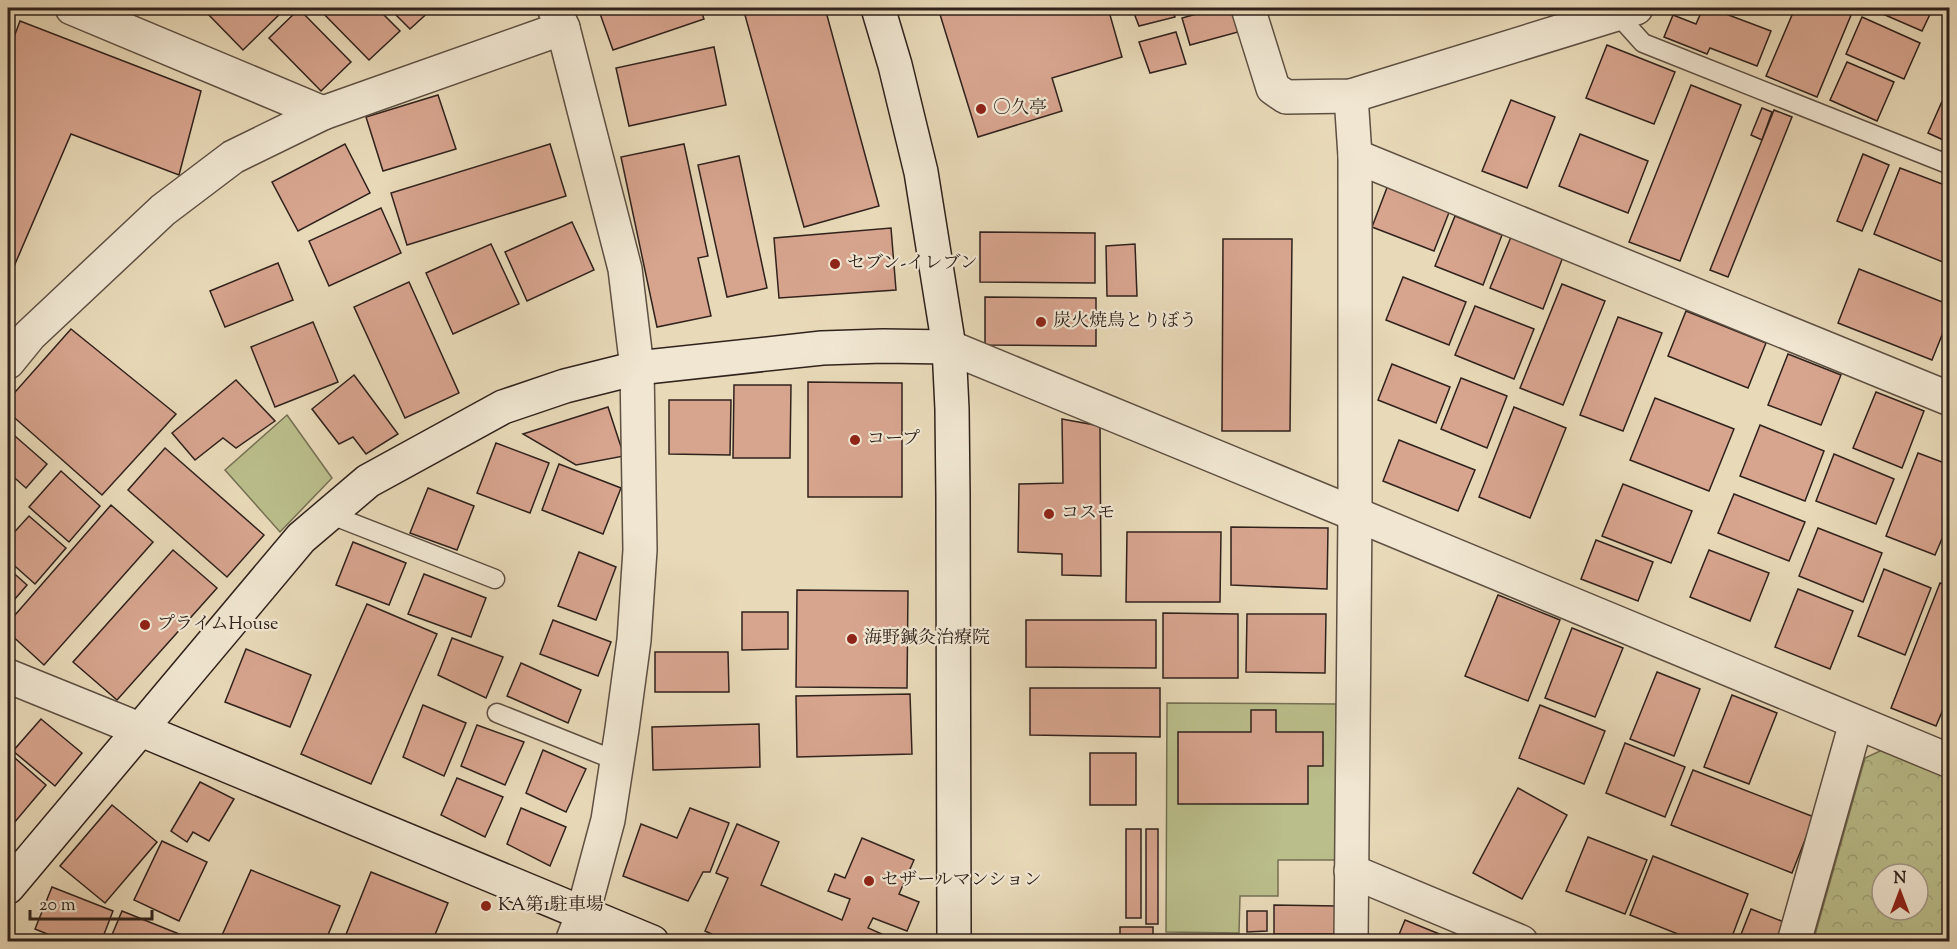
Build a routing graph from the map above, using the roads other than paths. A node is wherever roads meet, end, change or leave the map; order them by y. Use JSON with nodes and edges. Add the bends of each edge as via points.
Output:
{"nodes":[{"id":1,"x":72,"y":8,"type":"edge"},
{"id":2,"x":878,"y":8,"type":"edge"},
{"id":3,"x":1248,"y":8,"type":"edge"},
{"id":4,"x":1626,"y":10,"type":"edge"},
{"id":5,"x":559,"y":18,"type":"edge"},
{"id":6,"x":1351,"y":96,"type":"junction"},
{"id":7,"x":323,"y":113,"type":"junction"},
{"id":8,"x":1355,"y":156,"type":"junction"},
{"id":9,"x":1950,"y":165,"type":"edge"},
{"id":10,"x":19,"y":331,"type":"edge"},
{"id":11,"x":949,"y":347,"type":"junction"},
{"id":12,"x":8,"y":362,"type":"edge"},
{"id":13,"x":637,"y":368,"type":"junction"},
{"id":14,"x":1950,"y":399,"type":"edge"},
{"id":15,"x":329,"y":514,"type":"junction"},
{"id":16,"x":1355,"y":514,"type":"junction"},
{"id":17,"x":495,"y":579,"type":"dead end"},
{"id":18,"x":8,"y":676,"type":"edge"},
{"id":19,"x":497,"y":713,"type":"dead end"},
{"id":20,"x":1856,"y":723,"type":"junction"},
{"id":21,"x":139,"y":729,"type":"junction"},
{"id":22,"x":617,"y":761,"type":"junction"},
{"id":23,"x":1950,"y":761,"type":"edge"},
{"id":24,"x":1351,"y":871,"type":"junction"},
{"id":25,"x":8,"y":887,"type":"edge"},
{"id":26,"x":578,"y":927,"type":"edge"},
{"id":27,"x":652,"y":942,"type":"edge"},
{"id":28,"x":954,"y":942,"type":"edge"},
{"id":29,"x":1351,"y":942,"type":"edge"},
{"id":30,"x":1521,"y":942,"type":"edge"},
{"id":31,"x":1794,"y":942,"type":"edge"}],
"edges":[{"from":1,"to":7,"type":"street"},
{"from":2,"to":11,"type":"street","via":[[921,172]]},
{"from":3,"to":6,"type":"street","via":[[1273,88],[1286,97]]},
{"from":4,"to":6,"type":"street"},
{"from":4,"to":9,"type":"lane","via":[[1643,44]]},
{"from":5,"to":7,"type":"street"},
{"from":5,"to":13,"type":"street","via":[[625,269]]},
{"from":6,"to":8,"type":"street"},
{"from":7,"to":10,"type":"street","via":[[232,157]]},
{"from":8,"to":14,"type":"street"},
{"from":8,"to":16,"type":"street"},
{"from":10,"to":12,"type":"street"},
{"from":11,"to":13,"type":"street","via":[[822,348]]},
{"from":11,"to":16,"type":"street"},
{"from":11,"to":28,"type":"street"},
{"from":13,"to":15,"type":"street","via":[[503,406],[368,480]]},
{"from":13,"to":22,"type":"street","via":[[640,550],[634,640]]},
{"from":15,"to":17,"type":"lane"},
{"from":15,"to":21,"type":"street","via":[[301,538]]},
{"from":16,"to":20,"type":"street"},
{"from":16,"to":24,"type":"street"},
{"from":18,"to":21,"type":"street"},
{"from":19,"to":22,"type":"lane"},
{"from":20,"to":23,"type":"street"},
{"from":20,"to":31,"type":"street"},
{"from":21,"to":25,"type":"street"},
{"from":21,"to":26,"type":"street"},
{"from":22,"to":26,"type":"street","via":[[608,820]]},
{"from":24,"to":29,"type":"street"},
{"from":24,"to":30,"type":"street"},
{"from":26,"to":27,"type":"street"}]}
